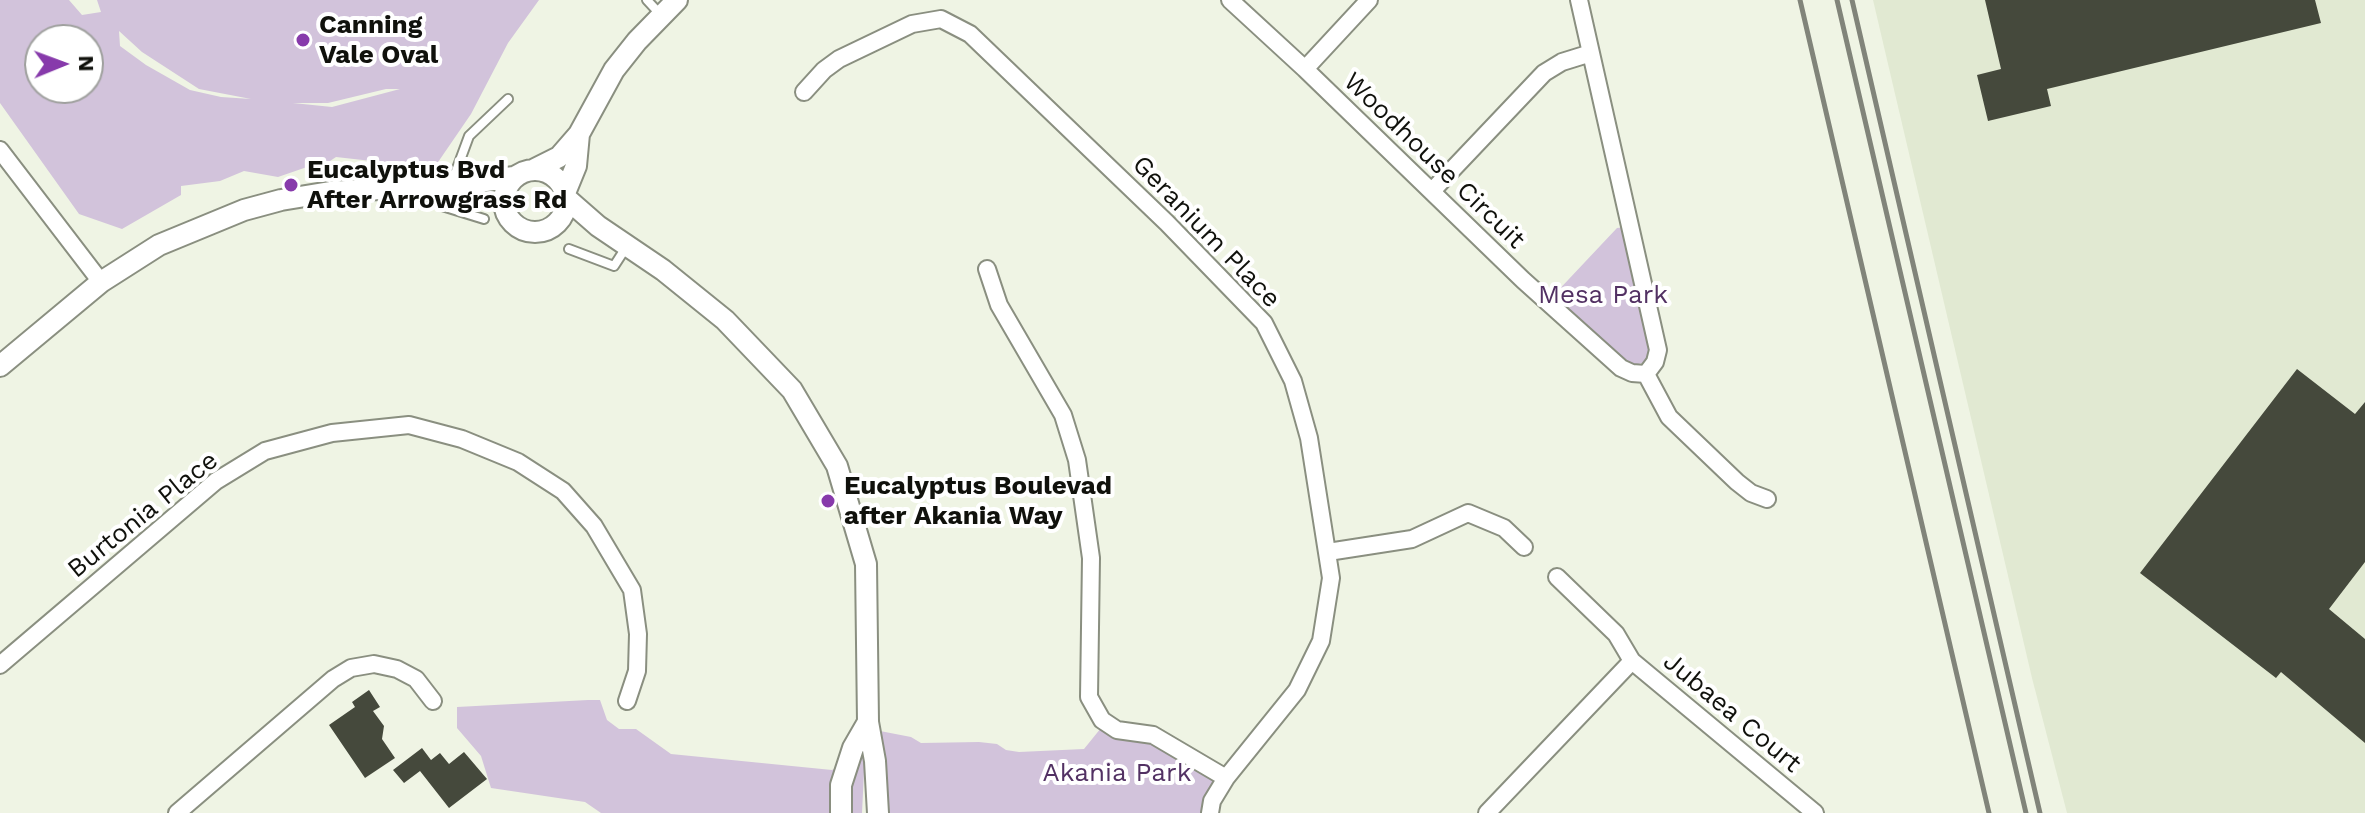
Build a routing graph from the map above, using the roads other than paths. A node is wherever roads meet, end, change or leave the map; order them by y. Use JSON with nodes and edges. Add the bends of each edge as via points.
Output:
{"nodes":[{"id":1,"x":677,"y":0,"type":"edge"},
{"id":2,"x":1230,"y":0,"type":"edge"},
{"id":3,"x":1369,"y":0,"type":"edge"},
{"id":4,"x":1579,"y":0,"type":"edge"},
{"id":5,"x":654,"y":7,"type":"edge"},
{"id":6,"x":1591,"y":53,"type":"junction"},
{"id":7,"x":1305,"y":69,"type":"junction"},
{"id":8,"x":804,"y":92,"type":"dead end"},
{"id":9,"x":508,"y":99,"type":"dead end"},
{"id":10,"x":579,"y":134,"type":"junction"},
{"id":11,"x":0,"y":150,"type":"edge"},
{"id":12,"x":535,"y":169,"type":"junction"},
{"id":13,"x":514,"y":177,"type":"junction"},
{"id":14,"x":453,"y":184,"type":"junction"},
{"id":15,"x":1432,"y":191,"type":"junction"},
{"id":16,"x":566,"y":196,"type":"junction"},
{"id":17,"x":504,"y":206,"type":"junction"},
{"id":18,"x":484,"y":219,"type":"dead end"},
{"id":19,"x":556,"y":225,"type":"junction"},
{"id":20,"x":598,"y":226,"type":"junction"},
{"id":21,"x":627,"y":246,"type":"junction"},
{"id":22,"x":569,"y":249,"type":"dead end"},
{"id":23,"x":987,"y":269,"type":"dead end"},
{"id":24,"x":101,"y":282,"type":"junction"},
{"id":25,"x":0,"y":366,"type":"edge"},
{"id":26,"x":1646,"y":374,"type":"junction"},
{"id":27,"x":1767,"y":499,"type":"dead end"},
{"id":28,"x":1524,"y":547,"type":"dead end"},
{"id":29,"x":1328,"y":552,"type":"junction"},
{"id":30,"x":1557,"y":577,"type":"dead end"},
{"id":31,"x":1632,"y":661,"type":"junction"},
{"id":32,"x":0,"y":665,"type":"edge"},
{"id":33,"x":433,"y":701,"type":"dead end"},
{"id":34,"x":627,"y":701,"type":"dead end"},
{"id":35,"x":868,"y":722,"type":"junction"},
{"id":36,"x":1226,"y":778,"type":"junction"},
{"id":37,"x":1493,"y":811,"type":"edge"},
{"id":38,"x":177,"y":813,"type":"edge"},
{"id":39,"x":841,"y":813,"type":"edge"},
{"id":40,"x":878,"y":813,"type":"edge"},
{"id":41,"x":1210,"y":813,"type":"edge"},
{"id":42,"x":1815,"y":813,"type":"edge"}],
"edges":[{"from":1,"to":5,"type":"street"},
{"from":2,"to":7,"type":"street","name":"Woodhouse Circuit"},
{"from":3,"to":7,"type":"street"},
{"from":4,"to":6,"type":"street"},
{"from":5,"to":10,"type":"street"},
{"from":6,"to":15,"type":"street","via":[[1544,73]]},
{"from":6,"to":26,"type":"street","via":[[1658,350]]},
{"from":7,"to":15,"type":"street","name":"Woodhouse Circuit"},
{"from":8,"to":29,"type":"street","name":"Geranium Place","via":[[839,59],[912,24],[941,19],[970,34],[1264,323],[1293,381]]},
{"from":9,"to":14,"type":"lane","via":[[469,136]]},
{"from":10,"to":12,"type":"street","via":[[559,157]]},
{"from":10,"to":16,"type":"street"},
{"from":11,"to":24,"type":"street"},
{"from":12,"to":13,"type":"street"},
{"from":12,"to":16,"type":"street","via":[[551,173]]},
{"from":13,"to":14,"type":"street"},
{"from":13,"to":17,"type":"street"},
{"from":14,"to":17,"type":"street"},
{"from":14,"to":18,"type":"lane","via":[[442,206]]},
{"from":14,"to":24,"type":"street","via":[[330,192],[244,210],[159,245]]},
{"from":15,"to":26,"type":"street","name":"Woodhouse Circuit","via":[[1621,368]]},
{"from":16,"to":19,"type":"street"},
{"from":16,"to":20,"type":"street"},
{"from":17,"to":19,"type":"street","via":[[514,225],[525,231]]},
{"from":19,"to":20,"type":"street"},
{"from":20,"to":21,"type":"street"},
{"from":21,"to":22,"type":"lane","via":[[614,266]]},
{"from":21,"to":35,"type":"street","via":[[735,330],[792,390],[837,466],[866,564]]},
{"from":23,"to":36,"type":"street","via":[[999,305],[1063,415],[1077,460],[1091,558],[1089,697],[1102,720],[1117,730],[1153,735]]},
{"from":24,"to":25,"type":"street"},
{"from":26,"to":27,"type":"street","via":[[1669,417],[1737,482]]},
{"from":28,"to":29,"type":"street","via":[[1504,528],[1468,513],[1412,539]]},
{"from":29,"to":36,"type":"street","name":"Geranium Place","via":[[1331,578],[1321,641],[1297,690]]},
{"from":30,"to":31,"type":"street","via":[[1616,634]]},
{"from":31,"to":37,"type":"street","name":"Jubaea Court"},
{"from":31,"to":42,"type":"street","name":"Jubaea Court"},
{"from":32,"to":34,"type":"street","name":"Burtonia Place","via":[[216,481],[265,451],[332,433],[409,425],[518,462],[563,491],[594,526],[632,590],[637,671]]},
{"from":33,"to":38,"type":"street","via":[[416,679],[397,669],[374,664],[351,668]]},
{"from":35,"to":39,"type":"street","via":[[841,785]]},
{"from":35,"to":40,"type":"street"},
{"from":36,"to":41,"type":"street","name":"Geranium Place"}]}
